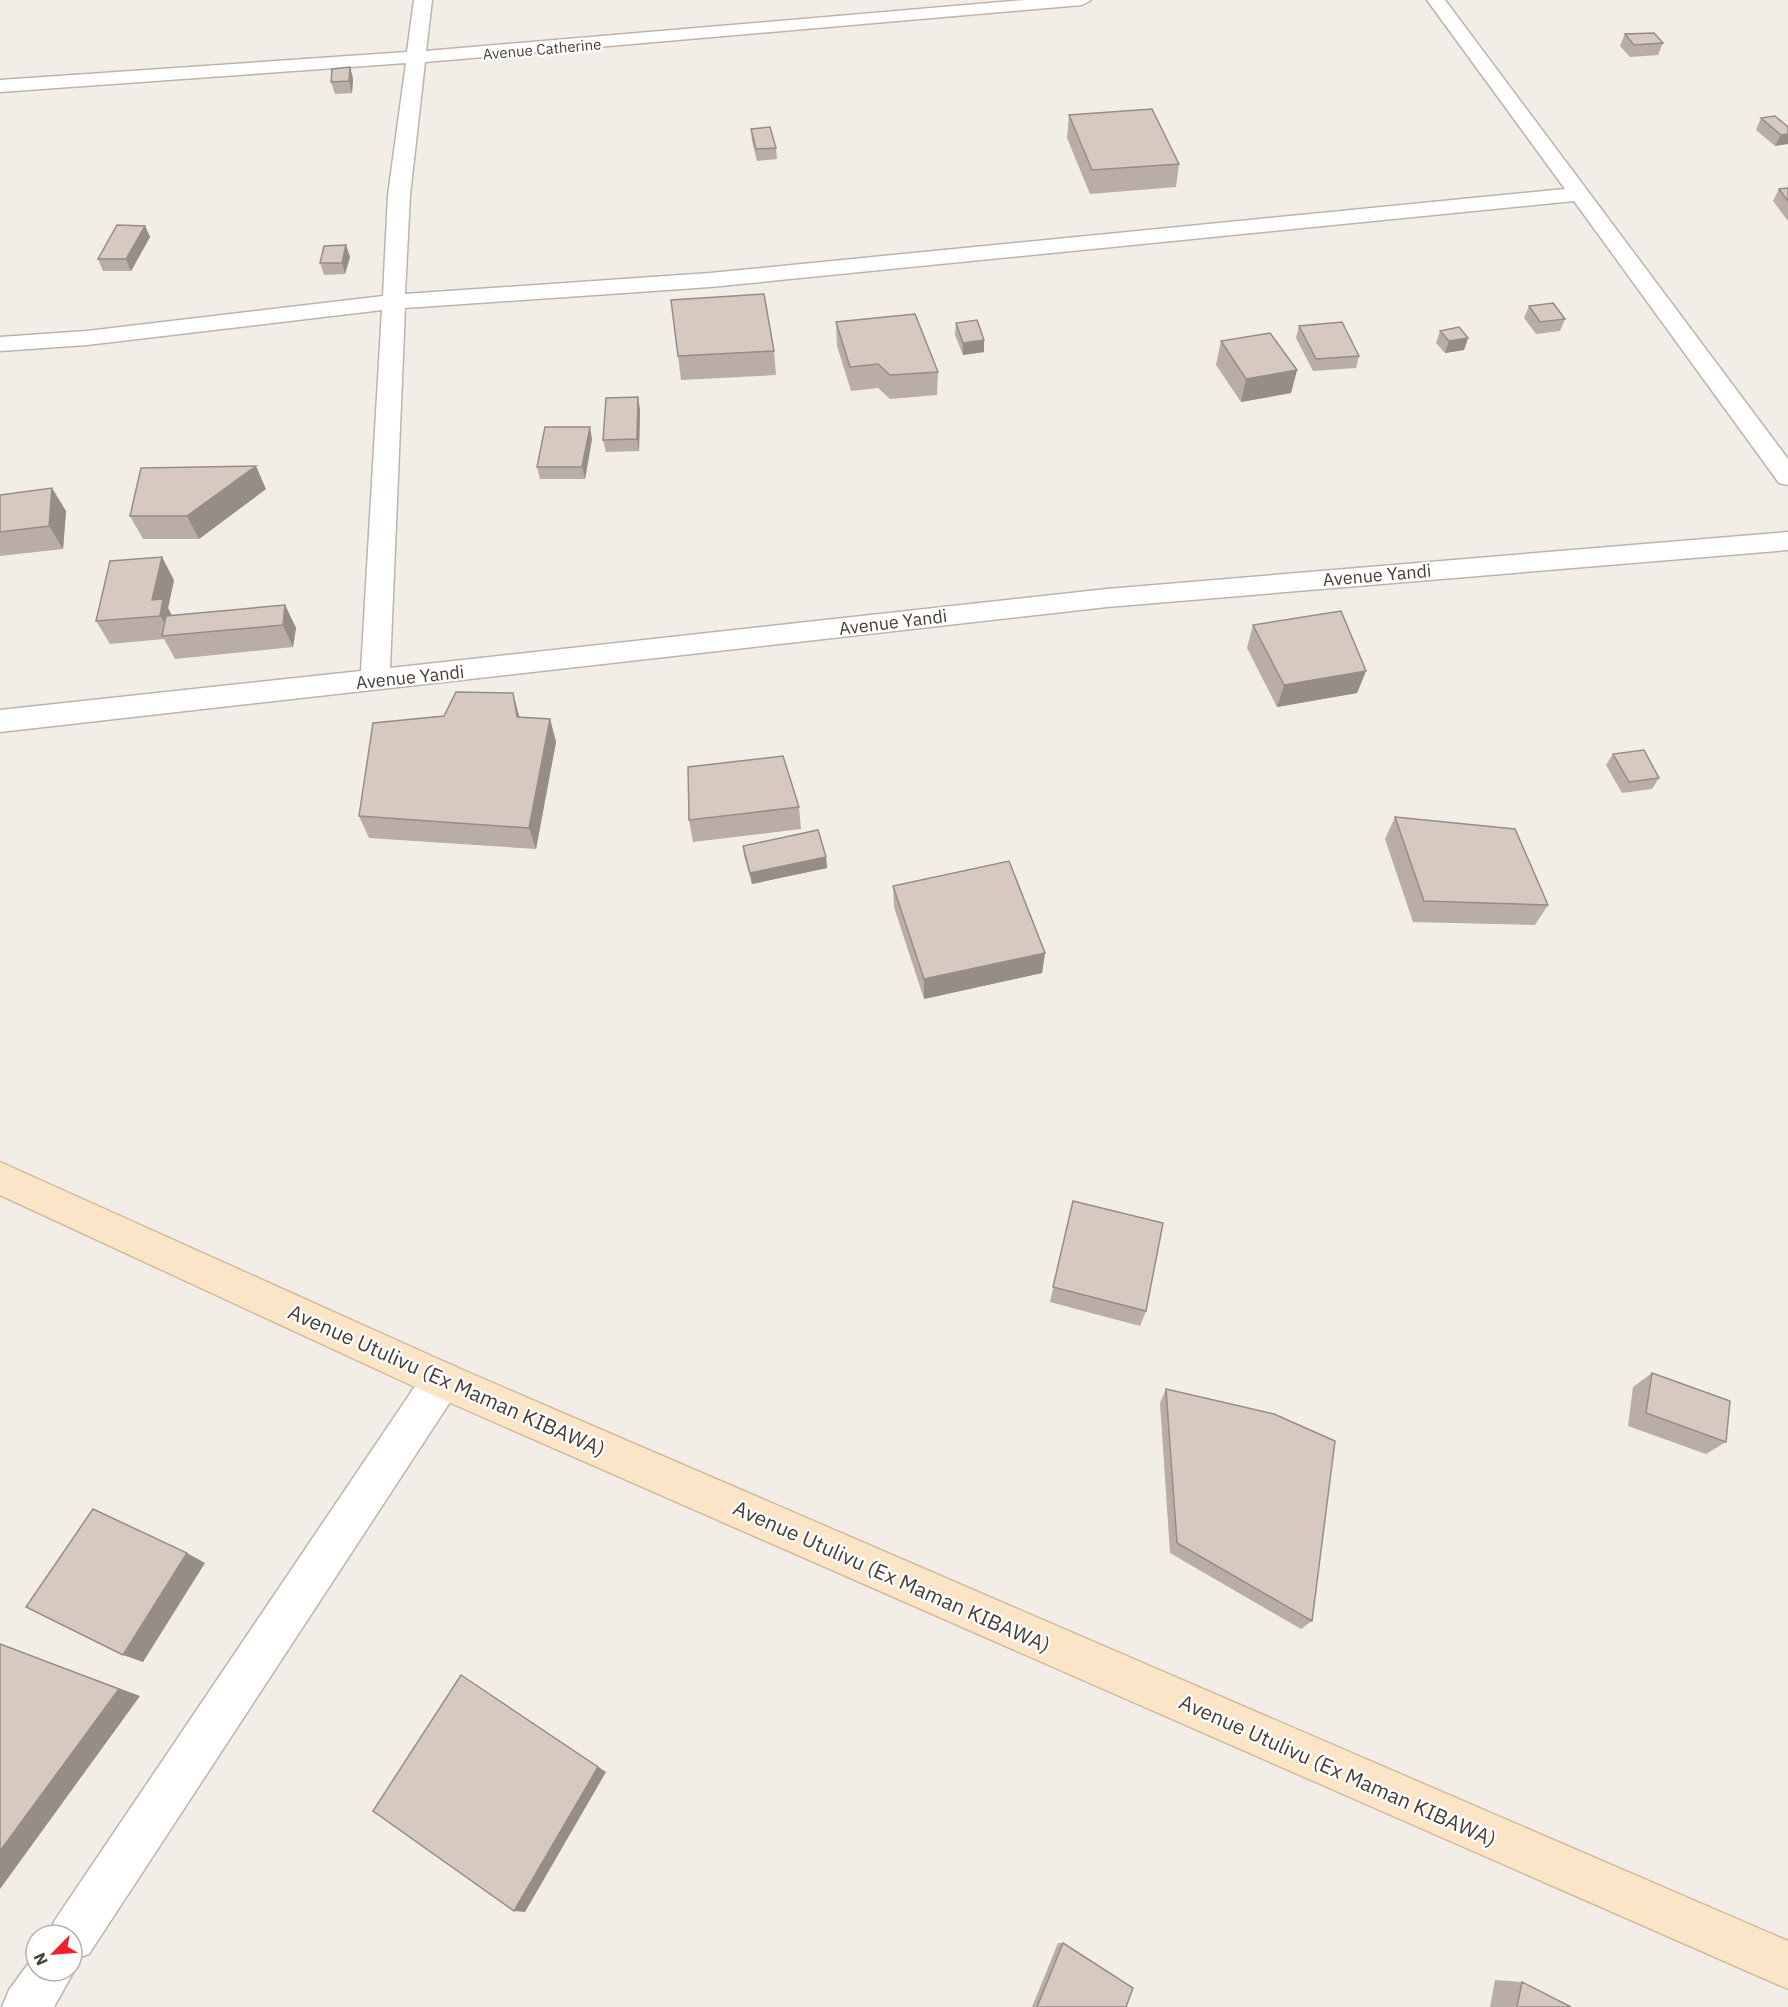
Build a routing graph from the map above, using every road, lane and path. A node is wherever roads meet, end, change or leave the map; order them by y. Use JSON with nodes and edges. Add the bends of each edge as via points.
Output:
{"nodes":[{"id":1,"x":423,"y":0,"type":"edge"},
{"id":2,"x":1083,"y":0,"type":"edge"},
{"id":3,"x":1436,"y":0,"type":"edge"},
{"id":4,"x":416,"y":59,"type":"junction"},
{"id":5,"x":0,"y":87,"type":"edge"},
{"id":6,"x":1581,"y":194,"type":"junction"},
{"id":7,"x":393,"y":302,"type":"junction"},
{"id":8,"x":0,"y":344,"type":"edge"},
{"id":9,"x":1788,"y":477,"type":"edge"},
{"id":10,"x":1788,"y":541,"type":"edge"},
{"id":11,"x":375,"y":681,"type":"junction"},
{"id":12,"x":0,"y":721,"type":"edge"},
{"id":13,"x":0,"y":1178,"type":"edge"},
{"id":14,"x":442,"y":1380,"type":"junction"},
{"id":15,"x":81,"y":1923,"type":"edge"},
{"id":16,"x":1788,"y":1965,"type":"edge"},
{"id":17,"x":42,"y":1983,"type":"edge"},
{"id":18,"x":26,"y":2007,"type":"edge"}],
"edges":[{"from":1,"to":4,"type":"street"},
{"from":2,"to":4,"type":"street","name":"Avenue Catherine","via":[[811,16],[705,36]]},
{"from":3,"to":6,"type":"street"},
{"from":4,"to":5,"type":"street","name":"Avenue Catherine"},
{"from":4,"to":7,"type":"street","via":[[399,195]]},
{"from":6,"to":7,"type":"street","via":[[733,278]]},
{"from":6,"to":9,"type":"street"},
{"from":7,"to":8,"type":"street","via":[[87,338]]},
{"from":7,"to":11,"type":"street"},
{"from":10,"to":11,"type":"street","name":"Avenue Yandi","via":[[1107,598]]},
{"from":11,"to":12,"type":"street","name":"Avenue Yandi"},
{"from":13,"to":14,"type":"street","name":"Avenue Utulivu (Ex Maman KIBAWA)"},
{"from":14,"to":15,"type":"street"},
{"from":14,"to":16,"type":"street","name":"Avenue Utulivu (Ex Maman KIBAWA)"},
{"from":17,"to":18,"type":"street"}]}
